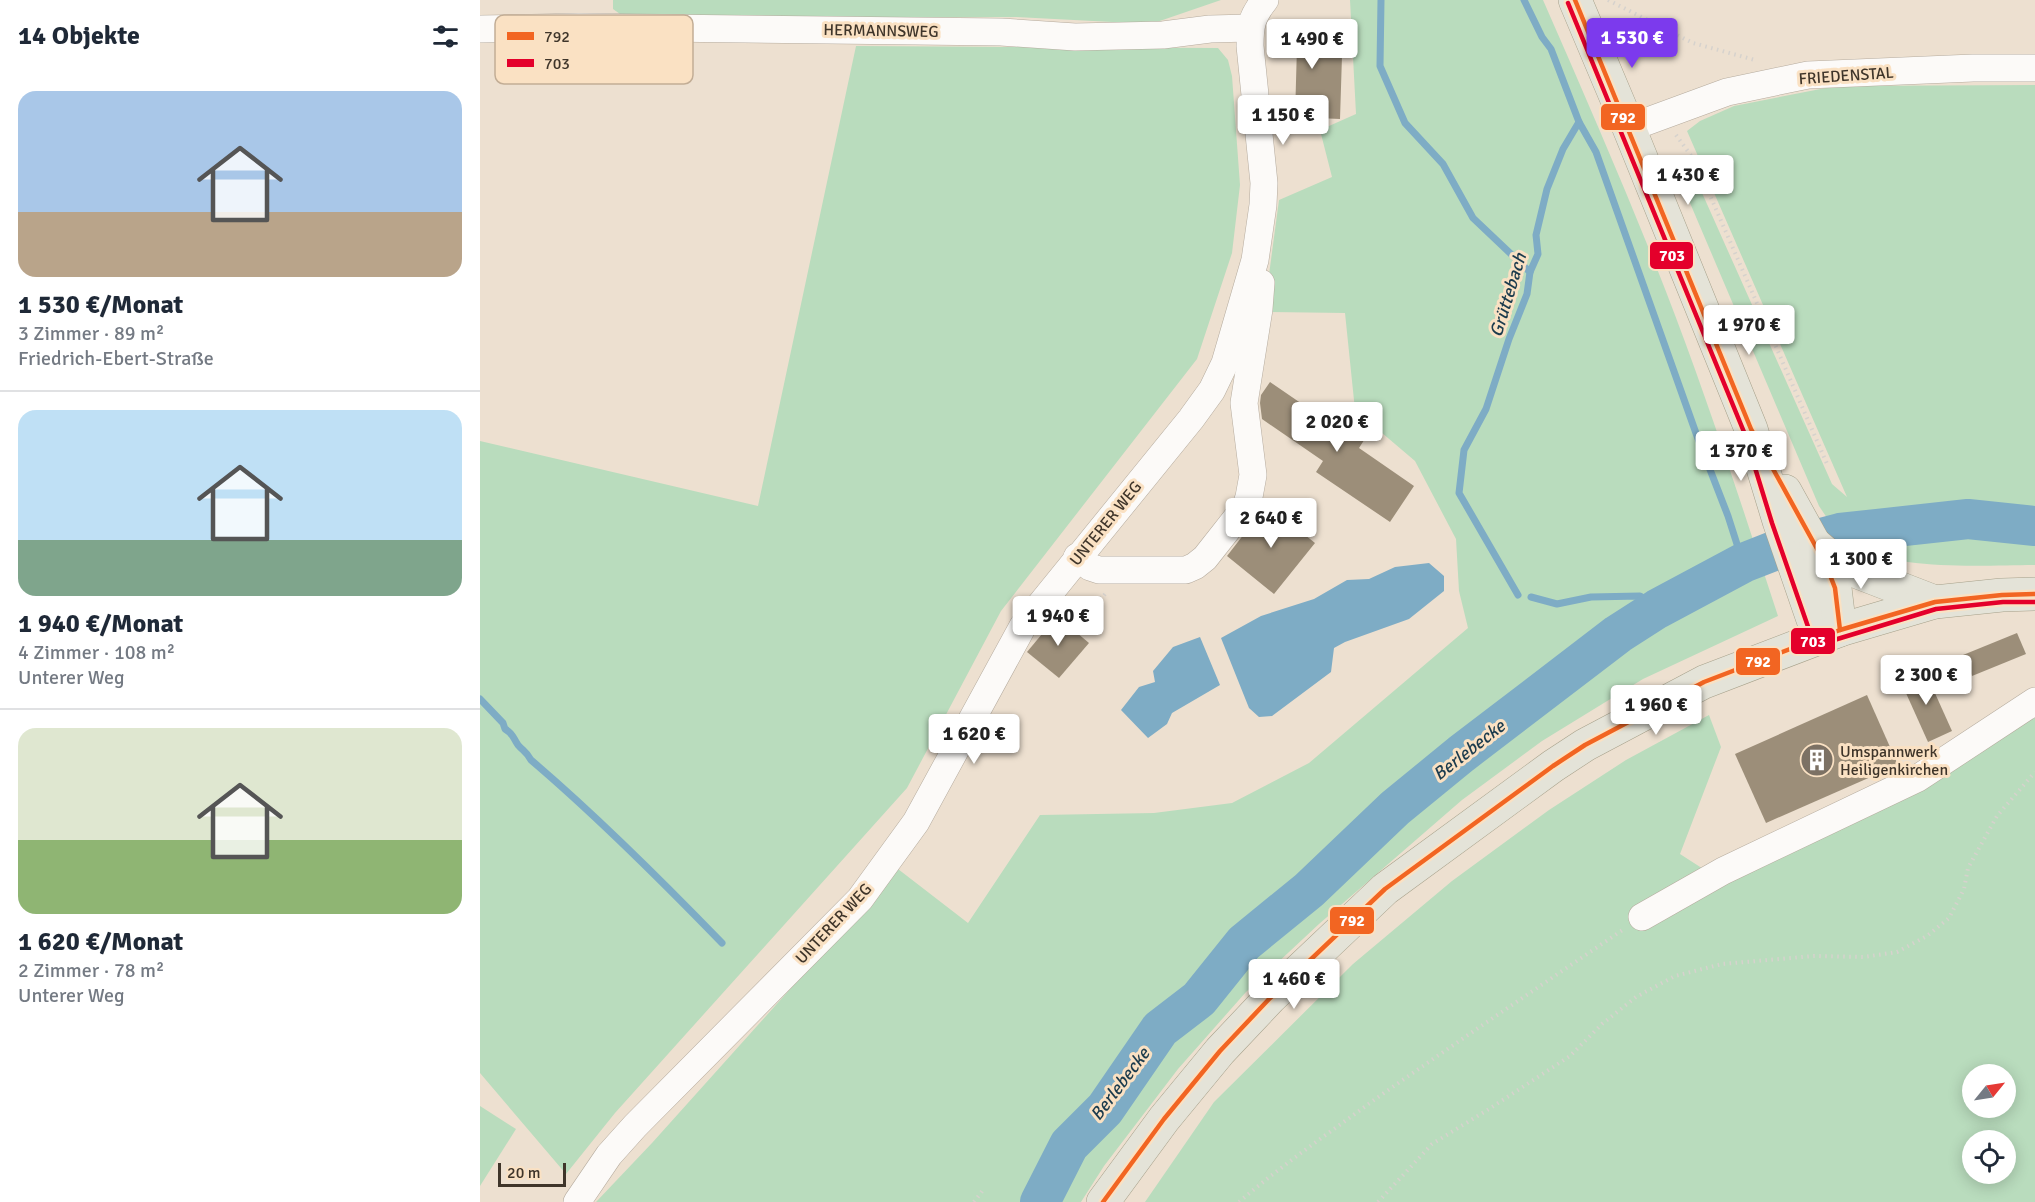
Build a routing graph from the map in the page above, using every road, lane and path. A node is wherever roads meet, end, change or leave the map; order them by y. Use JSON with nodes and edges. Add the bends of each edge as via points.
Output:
{"nodes":[{"id":1,"x":1265,"y":0,"type":"edge"},
{"id":2,"x":1575,"y":0,"type":"edge"},
{"id":3,"x":1608,"y":0,"type":"edge"},
{"id":4,"x":693,"y":28,"type":"edge"},
{"id":5,"x":1250,"y":28,"type":"junction"},
{"id":6,"x":480,"y":29,"type":"edge"},
{"id":7,"x":495,"y":29,"type":"edge"},
{"id":8,"x":1762,"y":62,"type":"dead end"},
{"id":9,"x":2035,"y":68,"type":"edge"},
{"id":10,"x":1629,"y":128,"type":"junction"},
{"id":11,"x":1695,"y":161,"type":"dead end"},
{"id":12,"x":1255,"y":260,"type":"junction"},
{"id":13,"x":1828,"y":466,"type":"dead end"},
{"id":14,"x":1077,"y":557,"type":"junction"},
{"id":15,"x":1818,"y":561,"type":"junction"},
{"id":16,"x":1108,"y":570,"type":"junction"},
{"id":17,"x":2035,"y":594,"type":"edge"},
{"id":18,"x":1935,"y":602,"type":"junction"},
{"id":19,"x":1071,"y":608,"type":"dead end"},
{"id":20,"x":1829,"y":633,"type":"junction"},
{"id":21,"x":2035,"y":701,"type":"edge"},
{"id":22,"x":2035,"y":772,"type":"edge"},
{"id":23,"x":1642,"y":917,"type":"joint"},
{"id":24,"x":983,"y":1190,"type":"dead end"},
{"id":25,"x":577,"y":1202,"type":"edge"},
{"id":26,"x":974,"y":1202,"type":"edge"},
{"id":27,"x":1103,"y":1202,"type":"edge"},
{"id":28,"x":1239,"y":1202,"type":"edge"},
{"id":29,"x":1378,"y":1202,"type":"edge"}],
"edges":[{"from":1,"to":5,"type":"street","via":[[1255,12]]},
{"from":2,"to":10,"type":"main road"},
{"from":3,"to":8,"type":"path","via":[[1693,43]]},
{"from":4,"to":5,"type":"street","name":"HERMANNSWEG","via":[[1000,32],[1075,37]]},
{"from":5,"to":12,"type":"street","name":"UNTERER WEG","via":[[1264,183]]},
{"from":6,"to":7,"type":"street","name":"HERMANNSWEG"},
{"from":9,"to":10,"type":"street","name":"FRIEDENSTAL","via":[[1808,75],[1727,92]]},
{"from":10,"to":15,"type":"main road","via":[[1788,517]]},
{"from":11,"to":13,"type":"path"},
{"from":12,"to":14,"type":"street","name":"UNTERER WEG","via":[[1225,363],[1212,390]]},
{"from":12,"to":16,"type":"street","via":[[1262,269],[1244,403],[1253,475],[1246,506],[1195,566],[1186,570]]},
{"from":14,"to":16,"type":"street","via":[[1090,567]]},
{"from":14,"to":25,"type":"street","name":"UNTERER WEG","via":[[1023,626],[916,822],[860,898],[635,1126],[609,1155]]},
{"from":15,"to":18,"type":"main road"},
{"from":15,"to":20,"type":"main road","via":[[1835,588]]},
{"from":16,"to":19,"type":"path","via":[[1109,587],[1102,598],[1079,600]]},
{"from":17,"to":18,"type":"main road"},
{"from":18,"to":20,"type":"main road"},
{"from":20,"to":27,"type":"main road","via":[[1704,682],[1585,746],[1385,889],[1220,1051]]},
{"from":21,"to":23,"type":"street","via":[[1918,778],[1722,871]]},
{"from":22,"to":29,"type":"path","via":[[1997,816],[1968,868],[1964,889],[1949,918],[1927,936],[1886,954],[1722,964],[1675,976],[1636,997],[1570,1056],[1432,1144]]},
{"from":23,"to":28,"type":"path","via":[[1370,1103]]},
{"from":24,"to":26,"type":"path"}]}
